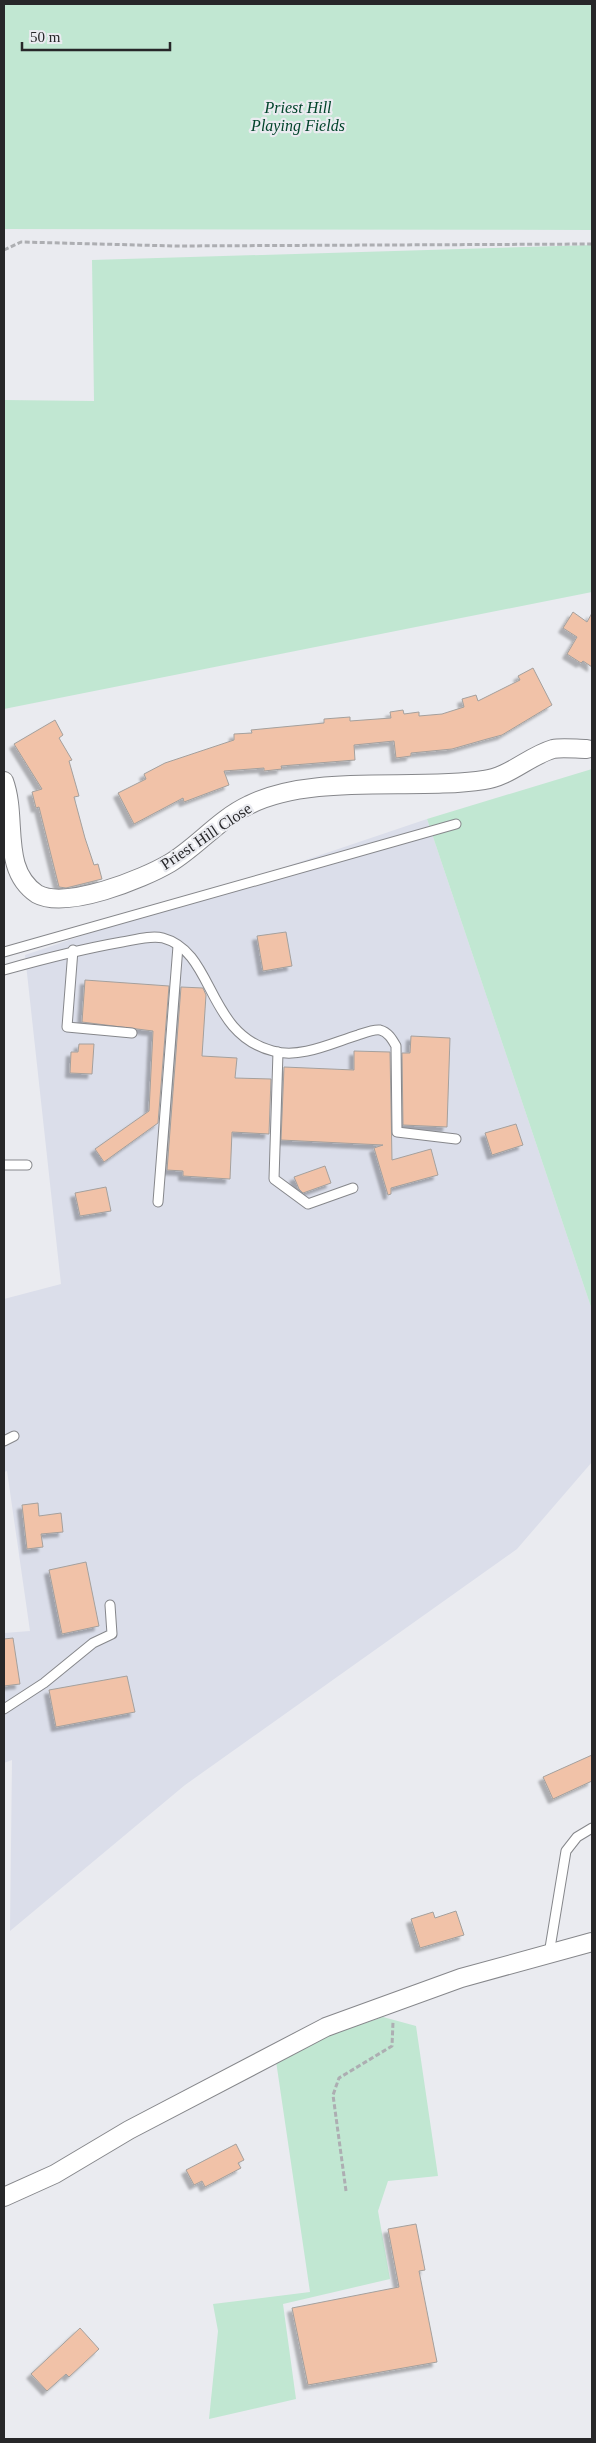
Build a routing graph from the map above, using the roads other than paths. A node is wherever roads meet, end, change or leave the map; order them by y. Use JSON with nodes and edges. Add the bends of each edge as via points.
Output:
{"nodes":[{"id":1,"x":587,"y":749,"type":"dead end"},
{"id":2,"x":4,"y":781,"type":"edge"},
{"id":3,"x":456,"y":824,"type":"dead end"},
{"id":4,"x":178,"y":946,"type":"junction"},
{"id":5,"x":74,"y":950,"type":"junction"},
{"id":6,"x":4,"y":952,"type":"edge"},
{"id":7,"x":4,"y":970,"type":"edge"},
{"id":8,"x":132,"y":1033,"type":"dead end"},
{"id":9,"x":278,"y":1052,"type":"junction"},
{"id":10,"x":456,"y":1139,"type":"dead end"},
{"id":11,"x":27,"y":1165,"type":"dead end"},
{"id":12,"x":4,"y":1166,"type":"edge"},
{"id":13,"x":353,"y":1188,"type":"dead end"},
{"id":14,"x":158,"y":1202,"type":"dead end"},
{"id":15,"x":14,"y":1436,"type":"dead end"},
{"id":16,"x":4,"y":1441,"type":"edge"},
{"id":17,"x":110,"y":1605,"type":"dead end"},
{"id":18,"x":4,"y":1709,"type":"edge"},
{"id":19,"x":592,"y":1828,"type":"edge"},
{"id":20,"x":592,"y":1942,"type":"edge"},
{"id":21,"x":549,"y":1954,"type":"junction"},
{"id":22,"x":4,"y":2197,"type":"edge"}],
"edges":[{"from":1,"to":2,"type":"street","name":"Priest Hill Close","via":[[555,748],[486,780],[314,788],[264,798],[233,813],[169,864],[133,880],[64,899],[39,895],[29,889],[13,867],[8,852],[8,801]]},
{"from":3,"to":6,"type":"lane"},
{"from":4,"to":5,"type":"lane","via":[[162,938],[142,938]]},
{"from":4,"to":9,"type":"lane","via":[[194,958],[225,1019],[248,1042]]},
{"from":4,"to":14,"type":"lane"},
{"from":5,"to":7,"type":"lane"},
{"from":5,"to":8,"type":"lane","via":[[67,1027]]},
{"from":9,"to":10,"type":"lane","via":[[305,1052],[380,1030],[390,1036],[396,1046],[396,1132]]},
{"from":9,"to":13,"type":"lane","via":[[274,1178],[308,1204]]},
{"from":11,"to":12,"type":"lane"},
{"from":15,"to":16,"type":"lane"},
{"from":17,"to":18,"type":"lane","via":[[112,1634],[94,1643],[44,1683]]},
{"from":19,"to":21,"type":"lane","via":[[577,1837],[566,1851]]},
{"from":20,"to":21,"type":"street"},
{"from":21,"to":22,"type":"street","via":[[462,1978],[326,2027],[129,2130],[55,2174]]}]}
